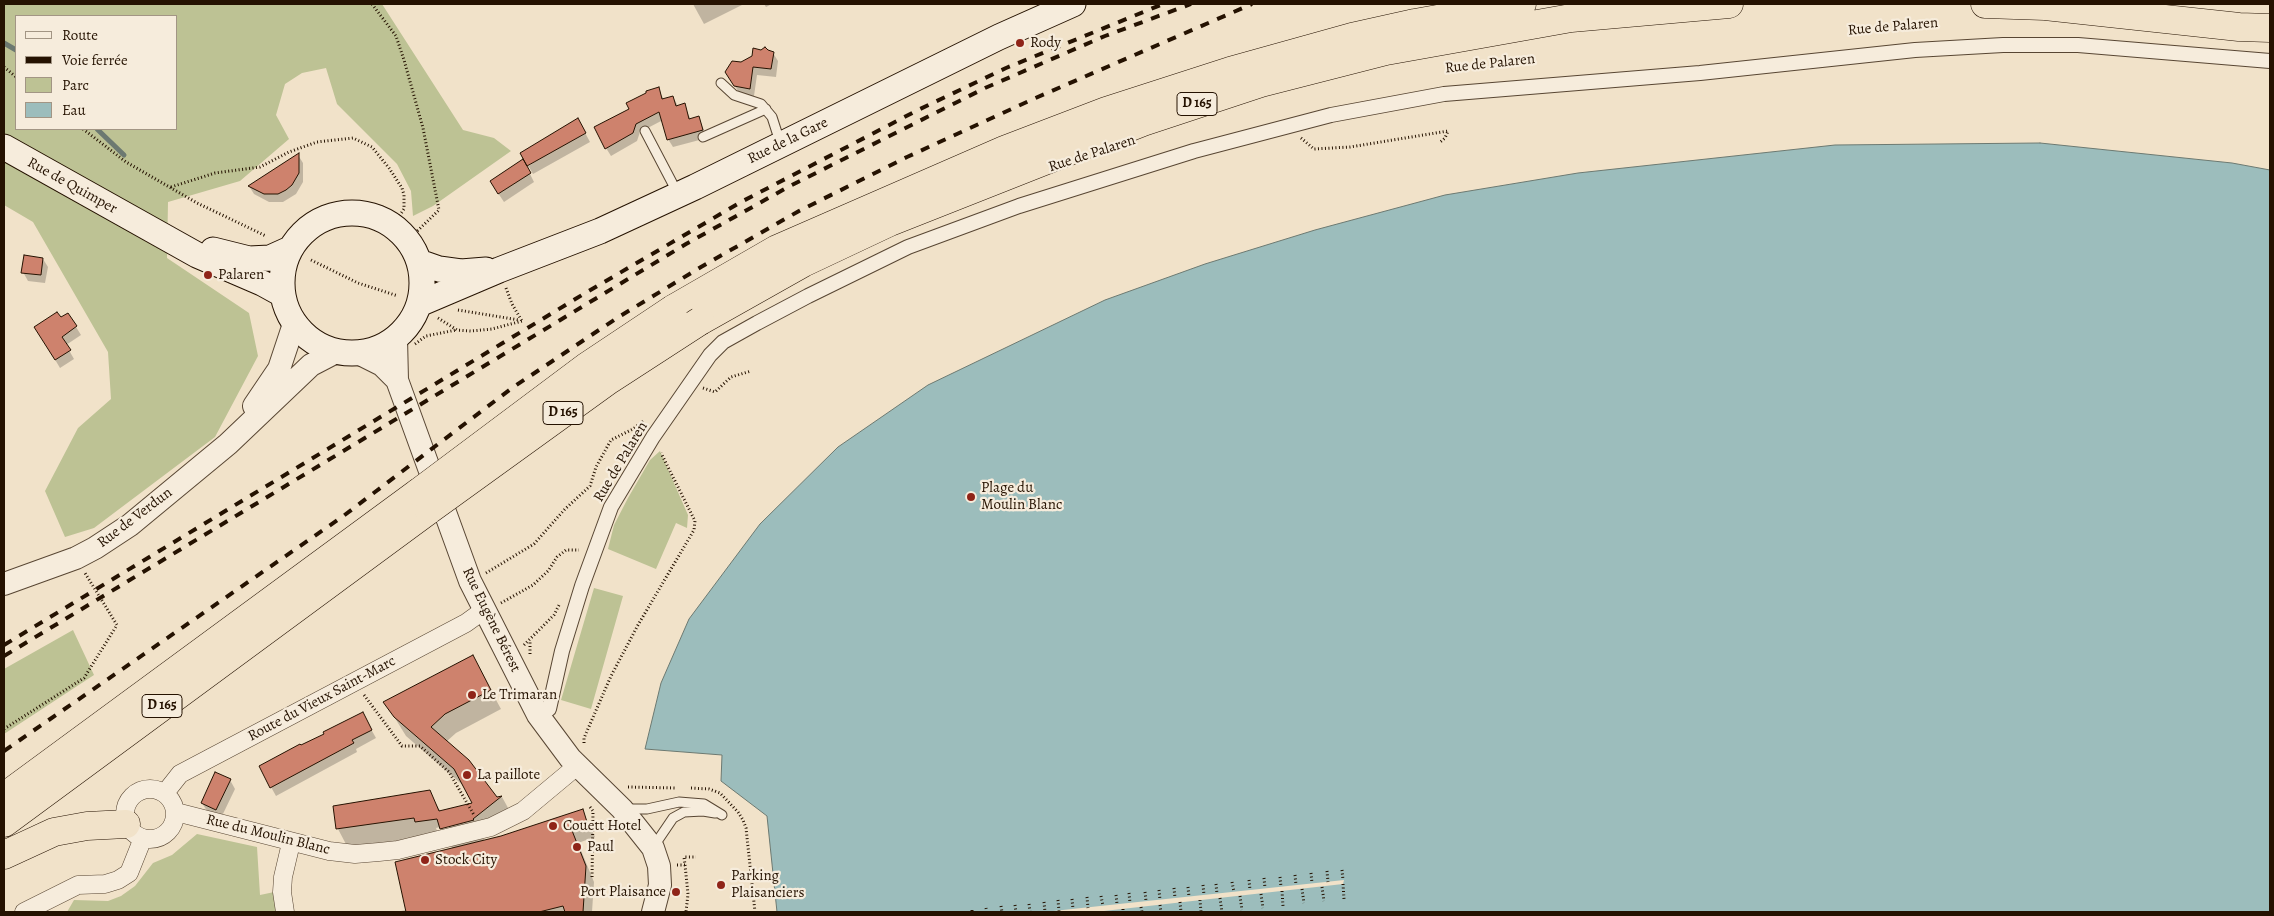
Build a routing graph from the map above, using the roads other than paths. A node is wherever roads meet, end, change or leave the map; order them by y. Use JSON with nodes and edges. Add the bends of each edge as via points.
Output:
{"nodes":[{"id":1,"x":1073,"y":4,"type":"edge"},
{"id":2,"x":1522,"y":4,"type":"edge"},
{"id":3,"x":1729,"y":4,"type":"edge"},
{"id":4,"x":1985,"y":4,"type":"edge"},
{"id":5,"x":2270,"y":28,"type":"edge"},
{"id":6,"x":2270,"y":61,"type":"edge"},
{"id":7,"x":721,"y":83,"type":"dead end"},
{"id":8,"x":766,"y":109,"type":"junction"},
{"id":9,"x":645,"y":131,"type":"dead end"},
{"id":10,"x":703,"y":137,"type":"dead end"},
{"id":11,"x":781,"y":145,"type":"junction"},
{"id":12,"x":4,"y":147,"type":"edge"},
{"id":13,"x":679,"y":195,"type":"junction"},
{"id":14,"x":141,"y":224,"type":"junction"},
{"id":15,"x":300,"y":254,"type":"junction"},
{"id":16,"x":419,"y":262,"type":"junction"},
{"id":17,"x":501,"y":277,"type":"junction"},
{"id":18,"x":282,"y":294,"type":"junction"},
{"id":19,"x":411,"y":303,"type":"junction"},
{"id":20,"x":294,"y":324,"type":"junction"},
{"id":21,"x":396,"y":338,"type":"junction"},
{"id":22,"x":347,"y":352,"type":"junction"},
{"id":23,"x":397,"y":371,"type":"junction"},
{"id":24,"x":228,"y":444,"type":"junction"},
{"id":25,"x":424,"y":501,"type":"junction"},
{"id":26,"x":315,"y":581,"type":"junction"},
{"id":27,"x":4,"y":584,"type":"edge"},
{"id":28,"x":484,"y":610,"type":"junction"},
{"id":29,"x":549,"y":709,"type":"dead end"},
{"id":30,"x":581,"y":757,"type":"junction"},
{"id":31,"x":165,"y":793,"type":"junction"},
{"id":32,"x":4,"y":796,"type":"edge"},
{"id":33,"x":622,"y":809,"type":"junction"},
{"id":34,"x":176,"y":812,"type":"junction"},
{"id":35,"x":4,"y":823,"type":"edge"},
{"id":36,"x":134,"y":831,"type":"junction"},
{"id":37,"x":291,"y":843,"type":"junction"},
{"id":38,"x":653,"y":848,"type":"junction"},
{"id":39,"x":4,"y":855,"type":"edge"},
{"id":40,"x":24,"y":912,"type":"edge"},
{"id":41,"x":285,"y":912,"type":"edge"},
{"id":42,"x":653,"y":912,"type":"edge"}],
"edges":[{"from":1,"to":11,"type":"main road","name":"Rue de la Gare"},
{"from":2,"to":25,"type":"highway","number":"D 165","bridge":true,"via":[[1352,37],[1230,71],[1004,150],[777,248],[673,309],[586,368]]},
{"from":3,"to":25,"type":"highway","number":"D 165","bridge":true,"via":[[1580,17],[1386,51],[1261,83],[1143,122],[890,222],[803,262],[700,321]]},
{"from":4,"to":5,"type":"highway","via":[[2045,6]]},
{"from":6,"to":29,"type":"street","name":"Rue de Palaren","via":[[2078,45],[2002,45],[1915,50],[1700,73],[1444,94],[1284,126],[1137,168],[1019,206],[908,247],[723,342],[710,356],[653,437],[611,507],[582,586]]},
{"from":7,"to":8,"type":"lane","via":[[734,95],[761,104]]},
{"from":8,"to":10,"type":"lane"},
{"from":8,"to":11,"type":"lane"},
{"from":9,"to":13,"type":"lane"},
{"from":11,"to":13,"type":"main road","name":"Rue de la Gare"},
{"from":12,"to":14,"type":"main road","name":"Rue de Quimper"},
{"from":13,"to":17,"type":"main road","name":"Rue de la Gare"},
{"from":14,"to":15,"type":"main road","name":"Rue de Quimper","via":[[223,254],[270,258]]},
{"from":14,"to":18,"type":"main road","name":"Rue de Quimper"},
{"from":15,"to":16,"type":"main road","via":[[308,229],[344,214],[372,216],[401,233]]},
{"from":15,"to":18,"type":"main road","via":[[283,271]]},
{"from":16,"to":17,"type":"main road","name":"Rue de la Gare","via":[[439,269]]},
{"from":16,"to":19,"type":"main road","via":[[422,280]]},
{"from":17,"to":19,"type":"main road","name":"Rue de la Gare"},
{"from":18,"to":20,"type":"main road"},
{"from":19,"to":21,"type":"main road","via":[[410,322]]},
{"from":20,"to":22,"type":"main road","via":[[323,347]]},
{"from":20,"to":24,"type":"street","name":"Rue de Verdun","via":[[279,370]]},
{"from":21,"to":22,"type":"main road","via":[[381,347]]},
{"from":21,"to":23,"type":"street","name":"Rue Eugène Bérest"},
{"from":22,"to":23,"type":"street","name":"Rue Eugène Bérest"},
{"from":22,"to":24,"type":"street","name":"Rue de Verdun","via":[[311,365]]},
{"from":23,"to":28,"type":"street","name":"Rue Eugène Bérest","via":[[470,581]]},
{"from":24,"to":27,"type":"street","name":"Rue de Verdun","via":[[130,525],[95,548]]},
{"from":25,"to":26,"type":"highway","number":"D 165"},
{"from":26,"to":32,"type":"highway","number":"D 165"},
{"from":26,"to":35,"type":"highway","number":"D 165"},
{"from":28,"to":30,"type":"street","name":"Rue Eugène Bérest","via":[[519,656],[538,715]]},
{"from":28,"to":31,"type":"street","name":"Route du Vieux Saint-Marc","via":[[466,623],[180,774]]},
{"from":30,"to":33,"type":"street","name":"Rue Eugène Bérest"},
{"from":30,"to":37,"type":"street","name":"Rue du Moulin Blanc","via":[[518,814],[482,829],[398,850],[355,854]]},
{"from":31,"to":34,"type":"street"},
{"from":31,"to":36,"type":"street","via":[[148,789],[131,798],[125,809]]},
{"from":33,"to":38,"type":"street","name":"Rue Eugène Bérest"},
{"from":33,"to":38,"type":"lane","via":[[646,809],[679,802],[704,804],[722,815],[684,812],[673,818]]},
{"from":34,"to":36,"type":"street","via":[[170,830],[164,836],[153,840]]},
{"from":34,"to":37,"type":"street","name":"Rue du Moulin Blanc"},
{"from":36,"to":39,"type":"highway","via":[[87,826],[54,832]]},
{"from":36,"to":40,"type":"street","via":[[129,873],[106,884],[78,885]]},
{"from":37,"to":41,"type":"street","via":[[283,877]]},
{"from":38,"to":42,"type":"street","name":"Rue Eugène Bérest","via":[[659,866],[660,886]]}]}
